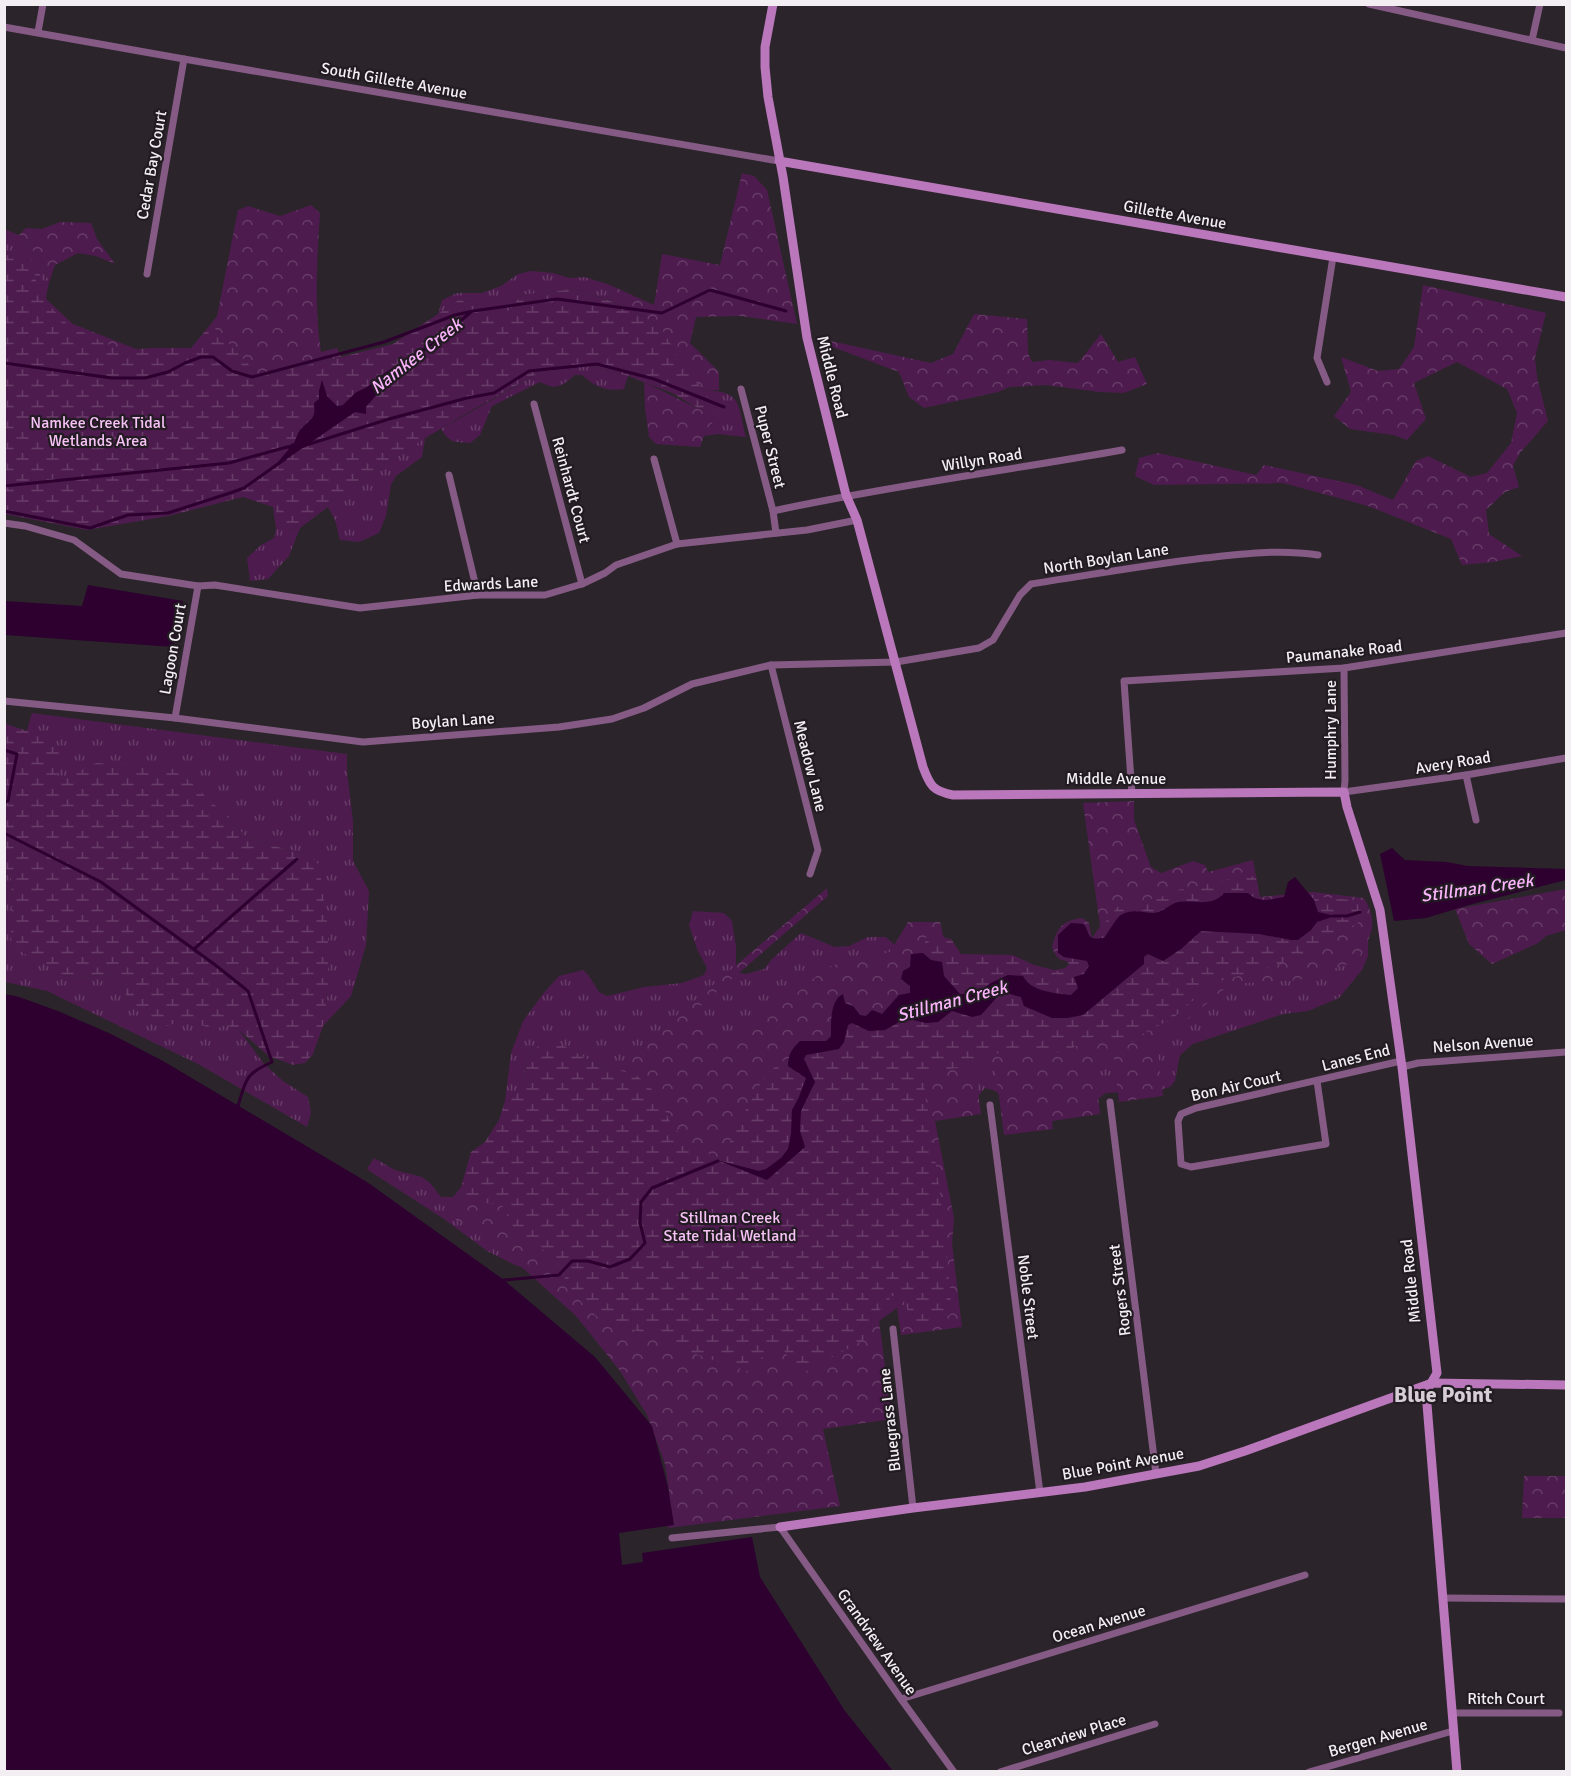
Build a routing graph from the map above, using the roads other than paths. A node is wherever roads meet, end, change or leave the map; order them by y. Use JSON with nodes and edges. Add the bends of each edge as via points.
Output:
{"nodes":[{"id":1,"x":43,"y":4,"type":"edge"},
{"id":2,"x":773,"y":4,"type":"edge"},
{"id":3,"x":1369,"y":4,"type":"edge"},
{"id":4,"x":1540,"y":4,"type":"edge"},
{"id":5,"x":4,"y":27,"type":"edge"},
{"id":6,"x":38,"y":32,"type":"junction"},
{"id":7,"x":1532,"y":40,"type":"junction"},
{"id":8,"x":1566,"y":48,"type":"edge"},
{"id":9,"x":184,"y":59,"type":"junction"},
{"id":10,"x":779,"y":161,"type":"junction"},
{"id":11,"x":1333,"y":257,"type":"junction"},
{"id":12,"x":147,"y":274,"type":"dead end"},
{"id":13,"x":1566,"y":297,"type":"edge"},
{"id":14,"x":1327,"y":382,"type":"dead end"},
{"id":15,"x":741,"y":389,"type":"dead end"},
{"id":16,"x":534,"y":404,"type":"dead end"},
{"id":17,"x":1122,"y":450,"type":"dead end"},
{"id":18,"x":654,"y":459,"type":"dead end"},
{"id":19,"x":449,"y":475,"type":"dead end"},
{"id":20,"x":846,"y":495,"type":"junction"},
{"id":21,"x":773,"y":511,"type":"junction"},
{"id":22,"x":857,"y":520,"type":"junction"},
{"id":23,"x":4,"y":523,"type":"edge"},
{"id":24,"x":776,"y":532,"type":"junction"},
{"id":25,"x":677,"y":544,"type":"junction"},
{"id":26,"x":1318,"y":555,"type":"dead end"},
{"id":27,"x":582,"y":584,"type":"junction"},
{"id":28,"x":198,"y":586,"type":"junction"},
{"id":29,"x":478,"y":595,"type":"junction"},
{"id":30,"x":1566,"y":633,"type":"edge"},
{"id":31,"x":896,"y":662,"type":"junction"},
{"id":32,"x":771,"y":665,"type":"junction"},
{"id":33,"x":1344,"y":668,"type":"junction"},
{"id":34,"x":4,"y":701,"type":"edge"},
{"id":35,"x":175,"y":717,"type":"junction"},
{"id":36,"x":918,"y":748,"type":"joint"},
{"id":37,"x":1566,"y":758,"type":"edge"},
{"id":38,"x":1466,"y":775,"type":"junction"},
{"id":39,"x":1344,"y":792,"type":"junction"},
{"id":40,"x":1132,"y":794,"type":"junction"},
{"id":41,"x":1476,"y":820,"type":"dead end"},
{"id":42,"x":810,"y":874,"type":"dead end"},
{"id":43,"x":1566,"y":1052,"type":"edge"},
{"id":44,"x":1401,"y":1064,"type":"junction"},
{"id":45,"x":1317,"y":1081,"type":"junction"},
{"id":46,"x":1110,"y":1102,"type":"dead end"},
{"id":47,"x":990,"y":1105,"type":"dead end"},
{"id":48,"x":893,"y":1329,"type":"dead end"},
{"id":49,"x":1432,"y":1383,"type":"junction"},
{"id":50,"x":1566,"y":1385,"type":"edge"},
{"id":51,"x":1156,"y":1474,"type":"junction"},
{"id":52,"x":1040,"y":1493,"type":"junction"},
{"id":53,"x":913,"y":1508,"type":"junction"},
{"id":54,"x":780,"y":1527,"type":"junction"},
{"id":55,"x":672,"y":1538,"type":"dead end"},
{"id":56,"x":1305,"y":1575,"type":"dead end"},
{"id":57,"x":1443,"y":1598,"type":"junction"},
{"id":58,"x":1566,"y":1599,"type":"edge"},
{"id":59,"x":901,"y":1699,"type":"junction"},
{"id":60,"x":1452,"y":1713,"type":"junction"},
{"id":61,"x":1559,"y":1713,"type":"dead end"},
{"id":62,"x":1155,"y":1724,"type":"dead end"},
{"id":63,"x":1453,"y":1731,"type":"junction"},
{"id":64,"x":954,"y":1772,"type":"edge"},
{"id":65,"x":1000,"y":1772,"type":"edge"},
{"id":66,"x":1309,"y":1772,"type":"edge"},
{"id":67,"x":1458,"y":1772,"type":"edge"}],
"edges":[{"from":1,"to":6,"type":"street"},
{"from":2,"to":10,"type":"main road","name":"Middle Road","via":[[765,67]]},
{"from":3,"to":7,"type":"street"},
{"from":4,"to":7,"type":"street"},
{"from":5,"to":6,"type":"street","name":"South Gillette Avenue"},
{"from":6,"to":9,"type":"street","name":"South Gillette Avenue"},
{"from":7,"to":8,"type":"street"},
{"from":9,"to":10,"type":"street","name":"South Gillette Avenue"},
{"from":9,"to":12,"type":"street","name":"Cedar Bay Court"},
{"from":10,"to":11,"type":"main road","name":"Gillette Avenue"},
{"from":10,"to":20,"type":"main road","name":"Middle Road","via":[[807,338]]},
{"from":11,"to":13,"type":"main road","name":"Gillette Avenue"},
{"from":11,"to":14,"type":"street","via":[[1317,358]]},
{"from":15,"to":21,"type":"street","name":"Puper Street"},
{"from":16,"to":27,"type":"street","name":"Reinhardt Court"},
{"from":17,"to":20,"type":"street","name":"Willyn Road"},
{"from":18,"to":25,"type":"street"},
{"from":19,"to":29,"type":"street"},
{"from":20,"to":21,"type":"street","name":"Willyn Road"},
{"from":20,"to":22,"type":"main road","name":"Middle Road"},
{"from":21,"to":24,"type":"street"},
{"from":22,"to":24,"type":"street","name":"Edwards Lane"},
{"from":22,"to":31,"type":"main road","name":"Middle Road"},
{"from":23,"to":28,"type":"street","name":"Edwards Lane","via":[[74,540],[121,574]]},
{"from":24,"to":25,"type":"street","name":"Edwards Lane"},
{"from":25,"to":27,"type":"street","name":"Edwards Lane","via":[[616,566]]},
{"from":26,"to":31,"type":"street","name":"North Boylan Lane","via":[[1283,551],[1239,554],[1031,584],[993,640],[979,648]]},
{"from":27,"to":29,"type":"street","name":"Edwards Lane","via":[[545,595]]},
{"from":28,"to":29,"type":"street","name":"Edwards Lane","via":[[215,585],[360,608]]},
{"from":28,"to":35,"type":"street","name":"Lagoon Court"},
{"from":30,"to":33,"type":"street","name":"Paumanake Road"},
{"from":31,"to":32,"type":"street","name":"Boylan Lane"},
{"from":31,"to":36,"type":"main road","name":"Middle Road"},
{"from":32,"to":35,"type":"street","name":"Boylan Lane","via":[[692,684],[612,719],[559,727],[363,742]]},
{"from":32,"to":42,"type":"street","name":"Meadow Lane","via":[[818,850]]},
{"from":33,"to":39,"type":"street","name":"Humphry Lane"},
{"from":33,"to":40,"type":"street","name":"Paumanake Road","via":[[1124,681]]},
{"from":34,"to":35,"type":"street","name":"Boylan Lane"},
{"from":36,"to":40,"type":"main road","name":"Middle Avenue","via":[[930,784],[943,793]]},
{"from":37,"to":38,"type":"street","name":"Avery Road"},
{"from":38,"to":39,"type":"street","name":"Avery Road"},
{"from":38,"to":41,"type":"street"},
{"from":39,"to":40,"type":"main road","name":"Middle Avenue"},
{"from":39,"to":44,"type":"main road","name":"Middle Road","via":[[1380,910]]},
{"from":43,"to":44,"type":"street","name":"Nelson Avenue"},
{"from":44,"to":45,"type":"street","name":"Lanes End"},
{"from":44,"to":49,"type":"main road","name":"Middle Road","via":[[1437,1373]]},
{"from":45,"to":45,"type":"street","name":"Bon Air Court","via":[[1181,1114],[1181,1164],[1191,1167],[1326,1144]]},
{"from":46,"to":51,"type":"street","name":"Rogers Street"},
{"from":47,"to":52,"type":"street","name":"Noble Street"},
{"from":48,"to":53,"type":"street","name":"Bluegrass Lane"},
{"from":49,"to":50,"type":"main road","name":"Blue Point Avenue"},
{"from":49,"to":51,"type":"main road","name":"Blue Point Avenue","via":[[1245,1451],[1199,1466]]},
{"from":49,"to":57,"type":"main road","name":"Middle Road","via":[[1426,1392]]},
{"from":51,"to":52,"type":"main road","name":"Blue Point Avenue"},
{"from":52,"to":53,"type":"main road","name":"Blue Point Avenue"},
{"from":53,"to":54,"type":"main road","name":"Blue Point Avenue"},
{"from":54,"to":55,"type":"street","name":"Blue Point Avenue"},
{"from":54,"to":59,"type":"street","name":"Grandview Avenue"},
{"from":56,"to":59,"type":"street","name":"Ocean Avenue"},
{"from":57,"to":58,"type":"street"},
{"from":57,"to":60,"type":"main road","name":"Middle Road"},
{"from":59,"to":64,"type":"street","name":"Grandview Avenue"},
{"from":60,"to":61,"type":"street","name":"Ritch Court"},
{"from":60,"to":63,"type":"main road","name":"Middle Road"},
{"from":62,"to":65,"type":"street","name":"Clearview Place"},
{"from":63,"to":66,"type":"street","name":"Bergen Avenue"},
{"from":63,"to":67,"type":"main road","name":"Middle Road"}]}
